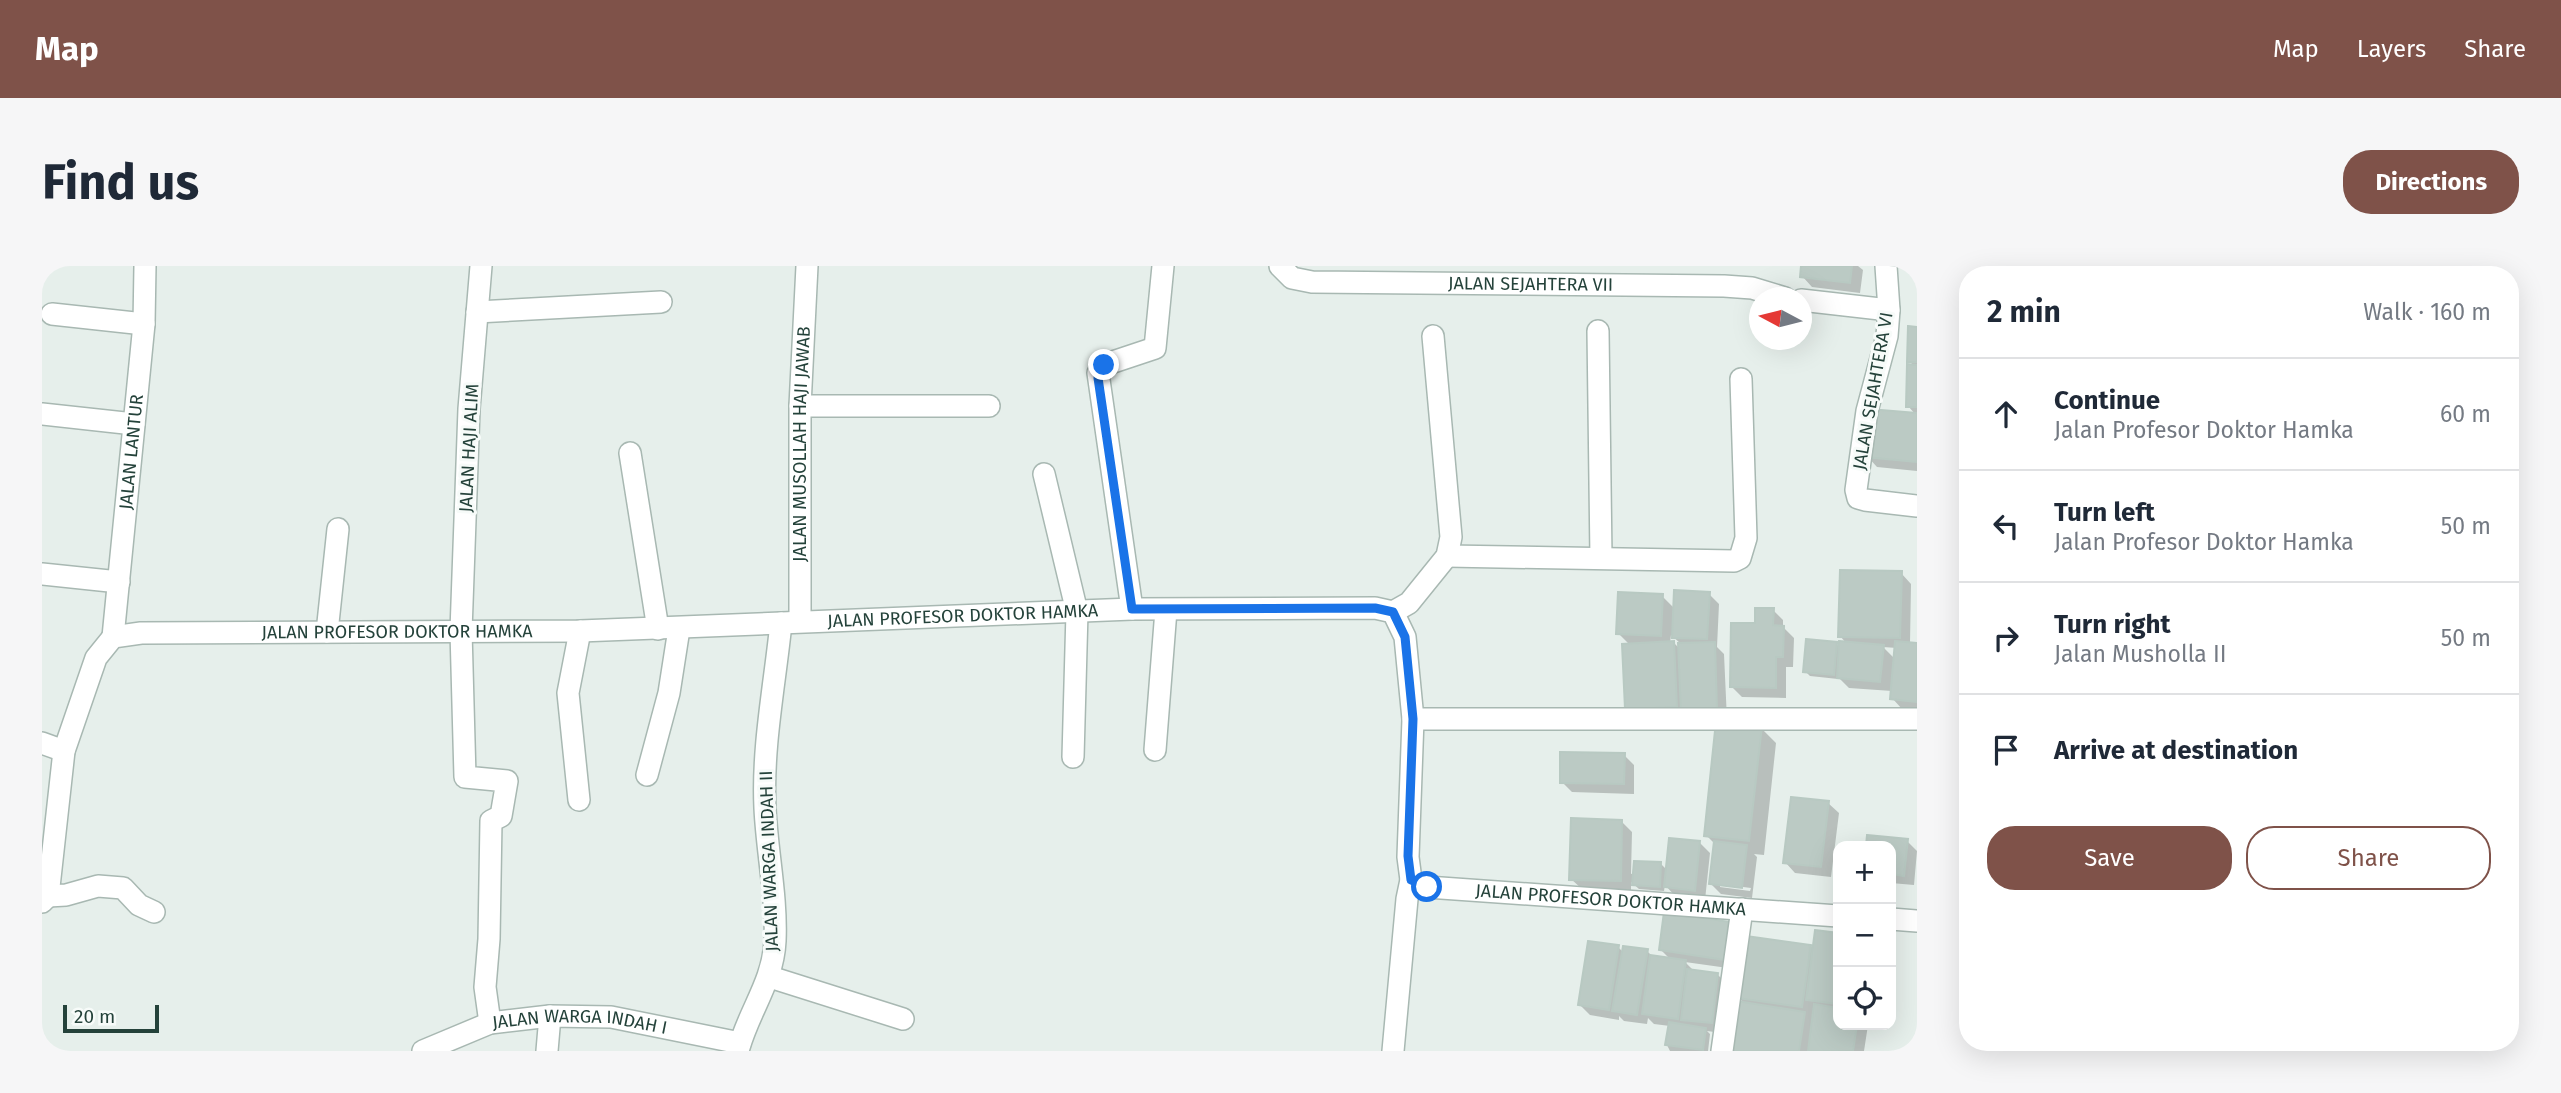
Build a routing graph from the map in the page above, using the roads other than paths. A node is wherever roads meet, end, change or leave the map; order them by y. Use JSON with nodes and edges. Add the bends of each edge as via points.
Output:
{"nodes":[{"id":1,"x":145,"y":266,"type":"edge"},
{"id":2,"x":481,"y":266,"type":"edge"},
{"id":3,"x":807,"y":266,"type":"edge"},
{"id":4,"x":1163,"y":266,"type":"edge"},
{"id":5,"x":1280,"y":266,"type":"edge"},
{"id":6,"x":1886,"y":266,"type":"edge"},
{"id":7,"x":1749,"y":288,"type":"edge"},
{"id":8,"x":1812,"y":301,"type":"edge"},
{"id":9,"x":661,"y":302,"type":"dead end"},
{"id":10,"x":1889,"y":310,"type":"junction"},
{"id":11,"x":477,"y":312,"type":"junction"},
{"id":12,"x":52,"y":314,"type":"dead end"},
{"id":13,"x":144,"y":324,"type":"junction"},
{"id":14,"x":1598,"y":331,"type":"dead end"},
{"id":15,"x":1433,"y":336,"type":"dead end"},
{"id":16,"x":1741,"y":379,"type":"dead end"},
{"id":17,"x":800,"y":406,"type":"junction"},
{"id":18,"x":989,"y":406,"type":"dead end"},
{"id":19,"x":42,"y":414,"type":"edge"},
{"id":20,"x":134,"y":424,"type":"junction"},
{"id":21,"x":630,"y":453,"type":"dead end"},
{"id":22,"x":1044,"y":474,"type":"dead end"},
{"id":23,"x":1917,"y":506,"type":"edge"},
{"id":24,"x":338,"y":529,"type":"dead end"},
{"id":25,"x":1447,"y":556,"type":"junction"},
{"id":26,"x":1601,"y":558,"type":"junction"},
{"id":27,"x":42,"y":574,"type":"edge"},
{"id":28,"x":119,"y":582,"type":"junction"},
{"id":29,"x":1132,"y":609,"type":"junction"},
{"id":30,"x":1166,"y":610,"type":"junction"},
{"id":31,"x":1077,"y":611,"type":"junction"},
{"id":32,"x":1393,"y":612,"type":"junction"},
{"id":33,"x":791,"y":622,"type":"junction"},
{"id":34,"x":668,"y":629,"type":"junction"},
{"id":35,"x":461,"y":631,"type":"junction"},
{"id":36,"x":580,"y":631,"type":"junction"},
{"id":37,"x":327,"y":632,"type":"junction"},
{"id":38,"x":113,"y":637,"type":"junction"},
{"id":39,"x":1413,"y":719,"type":"junction"},
{"id":40,"x":1917,"y":719,"type":"edge"},
{"id":41,"x":42,"y":743,"type":"edge"},
{"id":42,"x":1155,"y":750,"type":"dead end"},
{"id":43,"x":64,"y":751,"type":"junction"},
{"id":44,"x":1073,"y":757,"type":"dead end"},
{"id":45,"x":647,"y":775,"type":"dead end"},
{"id":46,"x":579,"y":800,"type":"dead end"},
{"id":47,"x":1411,"y":880,"type":"junction"},
{"id":48,"x":45,"y":899,"type":"edge"},
{"id":49,"x":1742,"y":909,"type":"junction"},
{"id":50,"x":154,"y":912,"type":"dead end"},
{"id":51,"x":1833,"y":916,"type":"edge"},
{"id":52,"x":1896,"y":919,"type":"edge"},
{"id":53,"x":1917,"y":921,"type":"edge"},
{"id":54,"x":770,"y":977,"type":"junction"},
{"id":55,"x":550,"y":1016,"type":"junction"},
{"id":56,"x":903,"y":1019,"type":"dead end"},
{"id":57,"x":490,"y":1023,"type":"junction"},
{"id":58,"x":739,"y":1047,"type":"edge"},
{"id":59,"x":423,"y":1051,"type":"edge"},
{"id":60,"x":547,"y":1051,"type":"edge"},
{"id":61,"x":1393,"y":1051,"type":"edge"},
{"id":62,"x":1721,"y":1051,"type":"edge"}],
"edges":[{"from":1,"to":13,"type":"street","name":"JALAN LANTUR"},
{"from":2,"to":11,"type":"street","name":"JALAN HAJI ALIM"},
{"from":3,"to":17,"type":"street","name":"JALAN MUSOLLAH HAJI JAWAB"},
{"from":4,"to":29,"type":"street","via":[[1155,348],[1104,365],[1098,373]]},
{"from":5,"to":7,"type":"street","name":"JALAN SEJAHTERA VII","via":[[1292,278],[1312,282]]},
{"from":6,"to":10,"type":"street","name":"JALAN SEJAHTERA VI"},
{"from":8,"to":10,"type":"street"},
{"from":9,"to":11,"type":"street"},
{"from":10,"to":23,"type":"street","name":"JALAN SEJAHTERA VI","via":[[1856,490],[1858,498],[1865,500]]},
{"from":11,"to":35,"type":"street","name":"JALAN HAJI ALIM"},
{"from":12,"to":13,"type":"street"},
{"from":13,"to":20,"type":"street","name":"JALAN LANTUR"},
{"from":14,"to":26,"type":"street"},
{"from":15,"to":25,"type":"street","via":[[1451,537]]},
{"from":16,"to":26,"type":"street","via":[[1746,538],[1740,558]]},
{"from":17,"to":18,"type":"street"},
{"from":17,"to":33,"type":"street","name":"JALAN MUSOLLAH HAJI JAWAB"},
{"from":19,"to":20,"type":"street"},
{"from":20,"to":28,"type":"street","name":"JALAN LANTUR"},
{"from":21,"to":34,"type":"street"},
{"from":22,"to":31,"type":"street"},
{"from":24,"to":37,"type":"street"},
{"from":25,"to":26,"type":"street"},
{"from":25,"to":32,"type":"street","via":[[1409,603]]},
{"from":27,"to":28,"type":"street"},
{"from":28,"to":38,"type":"street","name":"JALAN LANTUR"},
{"from":29,"to":30,"type":"street","name":"JALAN PROFESOR DOKTOR HAMKA"},
{"from":29,"to":31,"type":"street","name":"JALAN PROFESOR DOKTOR HAMKA"},
{"from":30,"to":32,"type":"street","name":"JALAN PROFESOR DOKTOR HAMKA","via":[[1375,608]]},
{"from":30,"to":42,"type":"street"},
{"from":31,"to":33,"type":"street","name":"JALAN PROFESOR DOKTOR HAMKA"},
{"from":31,"to":44,"type":"street"},
{"from":32,"to":39,"type":"street","via":[[1405,637]]},
{"from":33,"to":34,"type":"street","name":"JALAN PROFESOR DOKTOR HAMKA"},
{"from":33,"to":54,"type":"street","name":"JALAN WARGA INDAH II","via":[[766,758],[775,941]]},
{"from":34,"to":36,"type":"street","name":"JALAN PROFESOR DOKTOR HAMKA"},
{"from":34,"to":45,"type":"street","via":[[668,693]]},
{"from":35,"to":36,"type":"street","name":"JALAN PROFESOR DOKTOR HAMKA"},
{"from":35,"to":37,"type":"street","name":"JALAN PROFESOR DOKTOR HAMKA"},
{"from":35,"to":57,"type":"street","name":"JALAN HAJI ALIM","via":[[465,777],[507,781],[501,816],[491,821],[485,987]]},
{"from":36,"to":46,"type":"street","via":[[568,693]]},
{"from":37,"to":38,"type":"street","name":"JALAN PROFESOR DOKTOR HAMKA"},
{"from":38,"to":43,"type":"street","via":[[96,658]]},
{"from":39,"to":40,"type":"street"},
{"from":39,"to":47,"type":"street"},
{"from":41,"to":43,"type":"street"},
{"from":43,"to":48,"type":"street"},
{"from":47,"to":49,"type":"street","name":"JALAN PROFESOR DOKTOR HAMKA","via":[[1427,887]]},
{"from":47,"to":61,"type":"street"},
{"from":48,"to":50,"type":"street","via":[[98,886],[123,888],[139,905]]},
{"from":49,"to":51,"type":"street","name":"JALAN PROFESOR DOKTOR HAMKA"},
{"from":49,"to":62,"type":"street"},
{"from":52,"to":53,"type":"street"},
{"from":54,"to":56,"type":"street"},
{"from":54,"to":58,"type":"street","name":"JALAN WARGA INDAH II"},
{"from":55,"to":57,"type":"street","name":"JALAN WARGA INDAH I"},
{"from":55,"to":58,"type":"street","name":"JALAN WARGA INDAH I","via":[[611,1017]]},
{"from":55,"to":60,"type":"street"},
{"from":57,"to":59,"type":"street","name":"JALAN WARGA INDAH I"}]}
